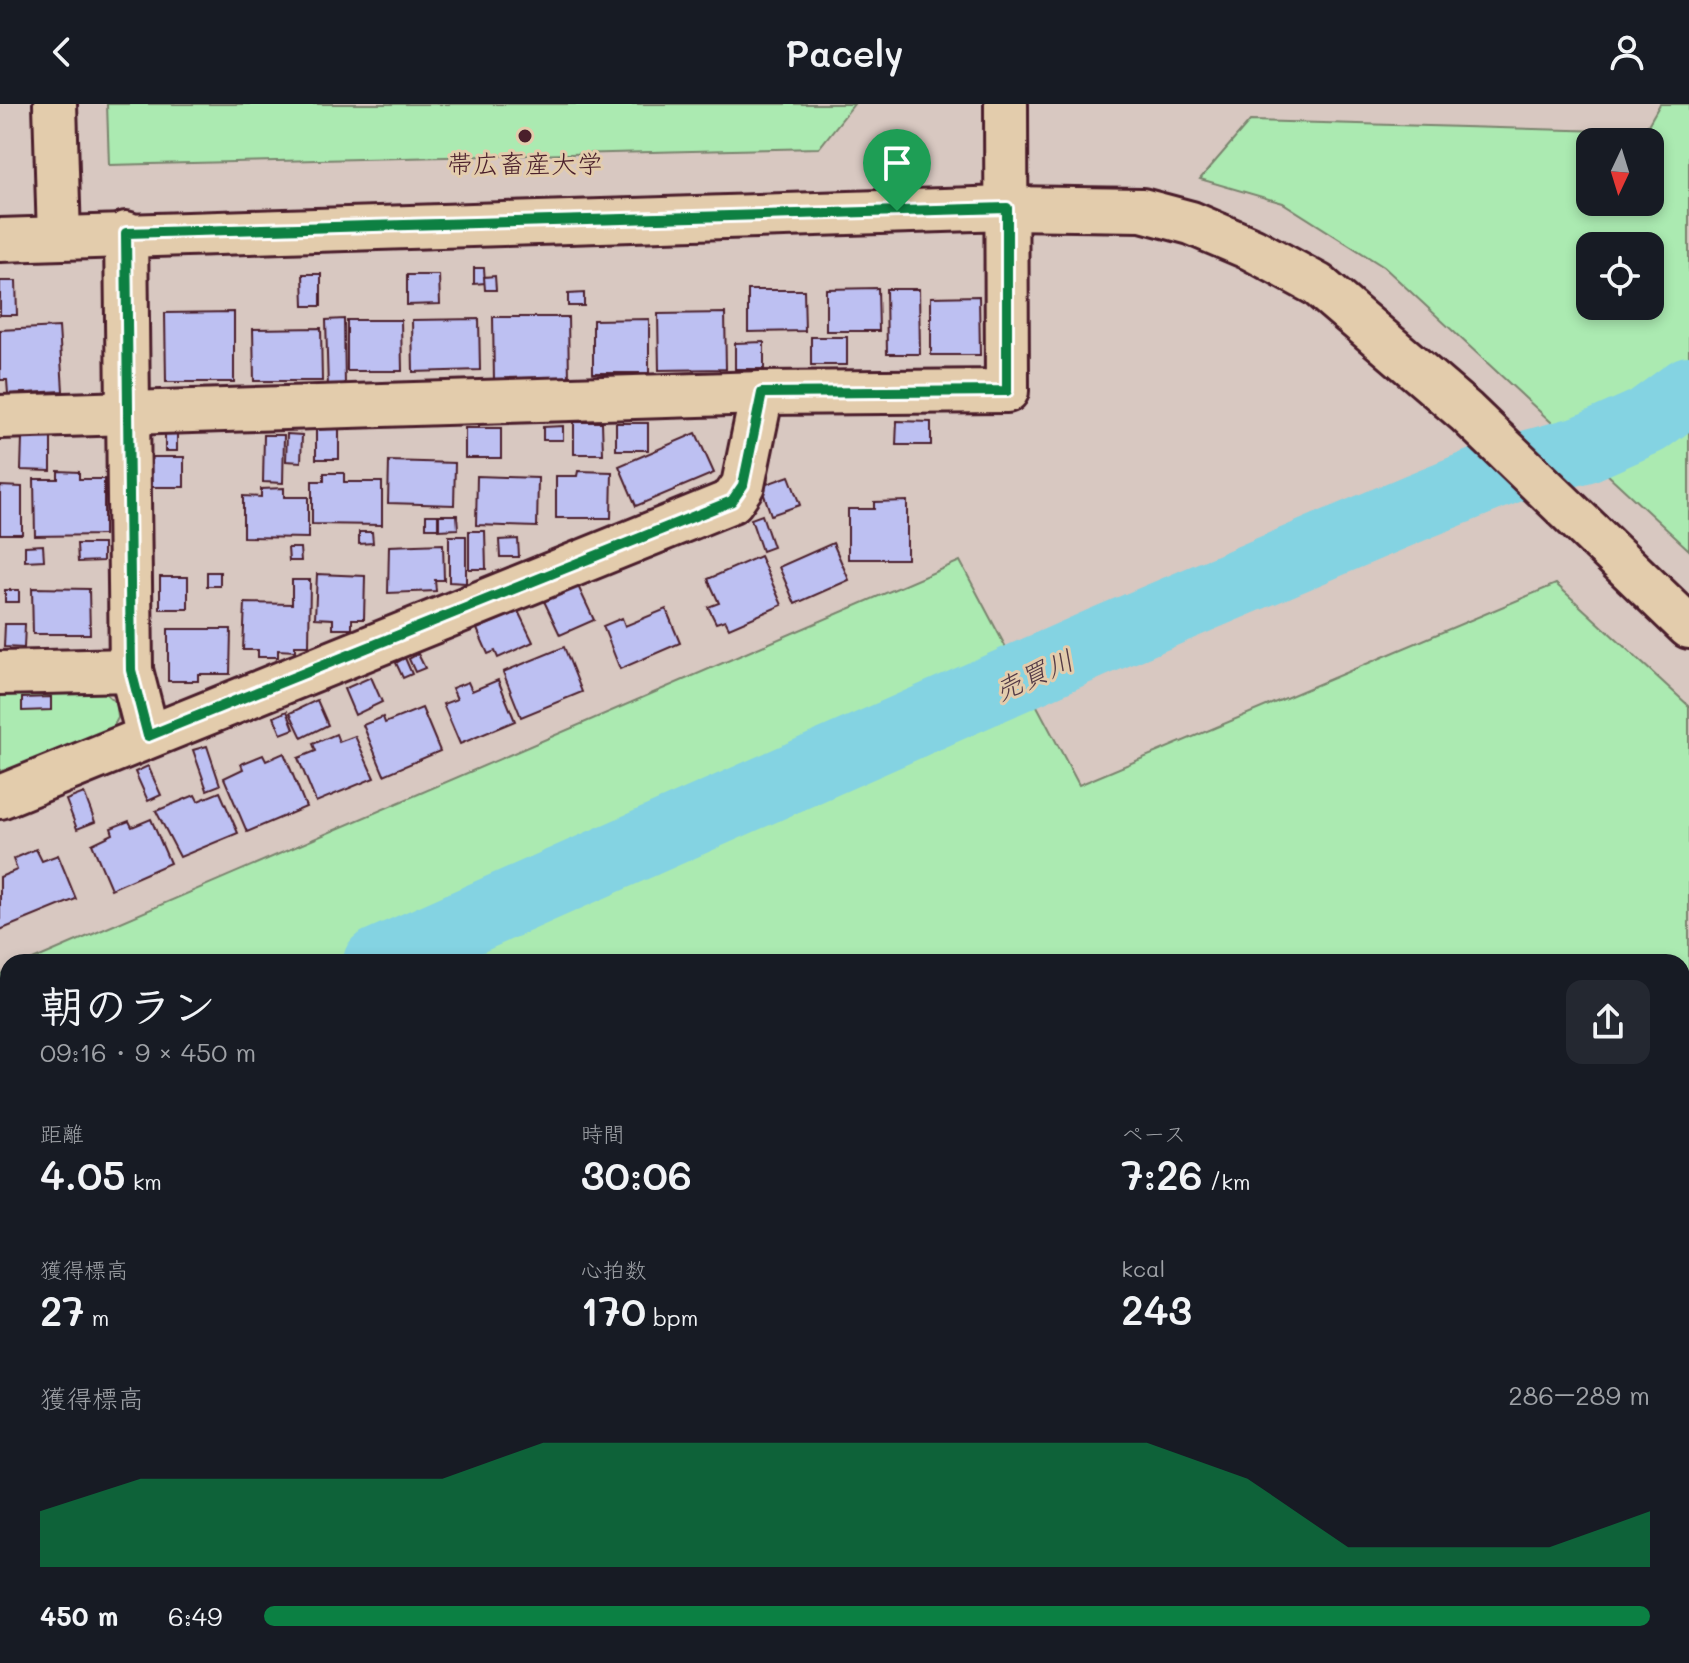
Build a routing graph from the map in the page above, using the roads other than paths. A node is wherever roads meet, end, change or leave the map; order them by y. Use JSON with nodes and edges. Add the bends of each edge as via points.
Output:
{"nodes":[{"id":1,"x":55,"y":104,"type":"edge"},
{"id":2,"x":1006,"y":104,"type":"edge"},
{"id":3,"x":1007,"y":208,"type":"junction"},
{"id":4,"x":126,"y":233,"type":"junction"},
{"id":5,"x":59,"y":238,"type":"junction"},
{"id":6,"x":0,"y":240,"type":"edge"},
{"id":7,"x":762,"y":393,"type":"junction"},
{"id":8,"x":127,"y":412,"type":"junction"},
{"id":9,"x":0,"y":417,"type":"edge"},
{"id":10,"x":1689,"y":627,"type":"edge"},
{"id":11,"x":131,"y":670,"type":"junction"},
{"id":12,"x":0,"y":673,"type":"edge"},
{"id":13,"x":148,"y":736,"type":"junction"},
{"id":14,"x":0,"y":797,"type":"edge"}],
"edges":[{"from":1,"to":5,"type":"street"},
{"from":2,"to":3,"type":"street"},
{"from":3,"to":4,"type":"street"},
{"from":3,"to":7,"type":"street","via":[[1007,391]]},
{"from":3,"to":10,"type":"street","via":[[1142,210],[1191,223],[1318,285],[1466,412]]},
{"from":4,"to":5,"type":"street"},
{"from":4,"to":8,"type":"street"},
{"from":5,"to":6,"type":"street"},
{"from":7,"to":8,"type":"street"},
{"from":7,"to":13,"type":"street","via":[[743,485],[732,501]]},
{"from":8,"to":9,"type":"street"},
{"from":8,"to":11,"type":"street"},
{"from":11,"to":12,"type":"street"},
{"from":11,"to":13,"type":"street"},
{"from":13,"to":14,"type":"street"}]}
